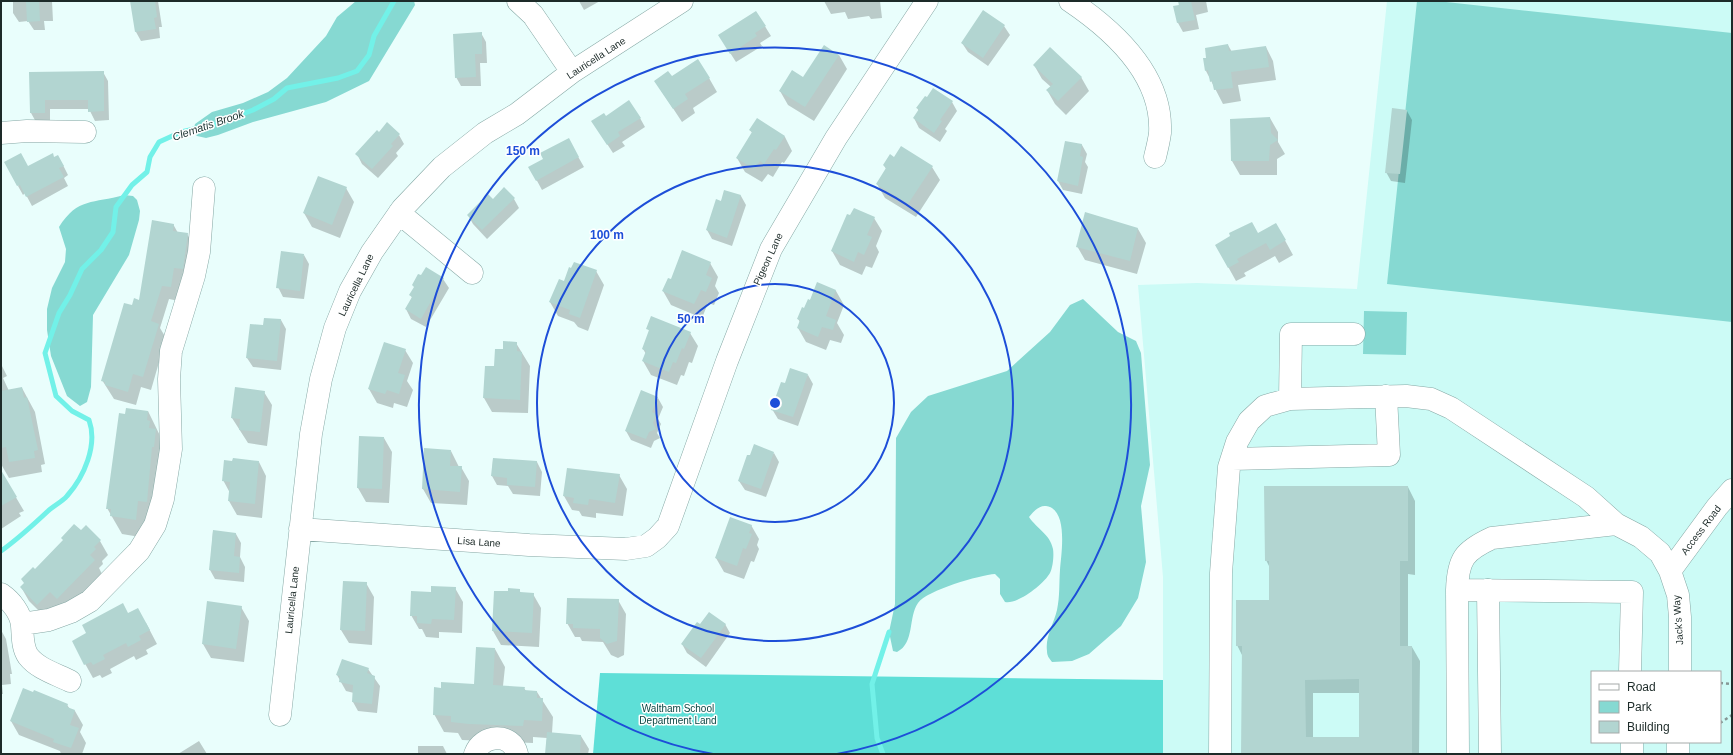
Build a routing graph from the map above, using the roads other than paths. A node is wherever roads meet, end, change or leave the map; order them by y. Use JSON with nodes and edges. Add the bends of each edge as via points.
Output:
{"nodes":[{"id":1,"x":518,"y":1,"type":"edge"},
{"id":2,"x":682,"y":1,"type":"edge"},
{"id":3,"x":928,"y":1,"type":"edge"},
{"id":4,"x":1070,"y":1,"type":"edge"},
{"id":5,"x":572,"y":72,"type":"junction"},
{"id":6,"x":85,"y":132,"type":"dead end"},
{"id":7,"x":1,"y":133,"type":"edge"},
{"id":8,"x":1155,"y":157,"type":"dead end"},
{"id":9,"x":204,"y":188,"type":"dead end"},
{"id":10,"x":399,"y":213,"type":"junction"},
{"id":11,"x":472,"y":273,"type":"dead end"},
{"id":12,"x":1354,"y":334,"type":"dead end"},
{"id":13,"x":1386,"y":396,"type":"junction"},
{"id":14,"x":1290,"y":399,"type":"junction"},
{"id":15,"x":1232,"y":459,"type":"junction"},
{"id":16,"x":1732,"y":490,"type":"edge"},
{"id":17,"x":1616,"y":524,"type":"junction"},
{"id":18,"x":300,"y":529,"type":"junction"},
{"id":19,"x":655,"y":539,"type":"joint"},
{"id":20,"x":1670,"y":571,"type":"junction"},
{"id":21,"x":1457,"y":590,"type":"junction"},
{"id":22,"x":1488,"y":590,"type":"junction"},
{"id":23,"x":1,"y":594,"type":"edge"},
{"id":24,"x":22,"y":624,"type":"junction"},
{"id":25,"x":1630,"y":671,"type":"edge"},
{"id":26,"x":1680,"y":671,"type":"edge"},
{"id":27,"x":70,"y":681,"type":"dead end"},
{"id":28,"x":1457,"y":685,"type":"junction"},
{"id":29,"x":1489,"y":685,"type":"junction"},
{"id":30,"x":280,"y":715,"type":"dead end"},
{"id":31,"x":1632,"y":743,"type":"edge"},
{"id":32,"x":1678,"y":743,"type":"edge"},
{"id":33,"x":475,"y":754,"type":"edge"},
{"id":34,"x":517,"y":754,"type":"edge"},
{"id":35,"x":1220,"y":754,"type":"edge"},
{"id":36,"x":1458,"y":754,"type":"edge"},
{"id":37,"x":1490,"y":754,"type":"edge"},
{"id":38,"x":1632,"y":754,"type":"edge"},
{"id":39,"x":1678,"y":754,"type":"edge"}],
"edges":[{"from":1,"to":5,"type":"street","via":[[532,15]]},
{"from":2,"to":5,"type":"street","name":"Lauricella Lane"},
{"from":3,"to":19,"type":"street","name":"Pigeon Lane","via":[[836,138],[771,249],[727,361],[668,526]]},
{"from":4,"to":8,"type":"street","via":[[1094,17],[1120,41],[1150,85],[1157,108],[1160,132]]},
{"from":5,"to":10,"type":"street","name":"Lauricella Lane","via":[[517,114],[485,133],[442,167]]},
{"from":6,"to":7,"type":"street"},
{"from":9,"to":24,"type":"street","via":[[199,252],[171,351],[171,449],[163,499],[155,525],[139,551],[90,601],[72,612],[49,620]]},
{"from":10,"to":11,"type":"street"},
{"from":10,"to":18,"type":"street","name":"Lauricella Lane","via":[[372,252],[350,291],[335,328],[321,378],[311,434]]},
{"from":12,"to":14,"type":"street","via":[[1291,334]]},
{"from":13,"to":14,"type":"street","name":"Jack's Way"},
{"from":13,"to":15,"type":"street","via":[[1389,455]]},
{"from":13,"to":17,"type":"street","name":"Jack's Way","via":[[1431,399],[1451,408],[1586,497]]},
{"from":14,"to":15,"type":"street","name":"Jack's Way","via":[[1265,406],[1249,421],[1237,442]]},
{"from":15,"to":35,"type":"street","name":"Jack's Way","via":[[1229,467],[1221,573]]},
{"from":16,"to":20,"type":"street","name":"Access Road"},
{"from":17,"to":20,"type":"street","name":"Jack's Way","via":[[1660,553]]},
{"from":17,"to":21,"type":"street","via":[[1492,538],[1474,546],[1462,557]]},
{"from":18,"to":19,"type":"street","name":"Lisa Lane","via":[[626,549],[646,546]]},
{"from":18,"to":30,"type":"street","name":"Lauricella Lane"},
{"from":20,"to":26,"type":"street","name":"Jack's Way","via":[[1678,595]]},
{"from":21,"to":22,"type":"street"},
{"from":21,"to":28,"type":"street"},
{"from":22,"to":25,"type":"street","via":[[1632,592]]},
{"from":22,"to":29,"type":"street"},
{"from":23,"to":24,"type":"street","via":[[12,602]]},
{"from":24,"to":27,"type":"street","via":[[23,641],[28,655],[39,666]]},
{"from":28,"to":29,"type":"street"},
{"from":28,"to":36,"type":"street"},
{"from":29,"to":37,"type":"street"},
{"from":31,"to":38,"type":"street"},
{"from":32,"to":39,"type":"street"},
{"from":33,"to":34,"type":"street","via":[[485,740],[497,737],[509,742]]}]}
